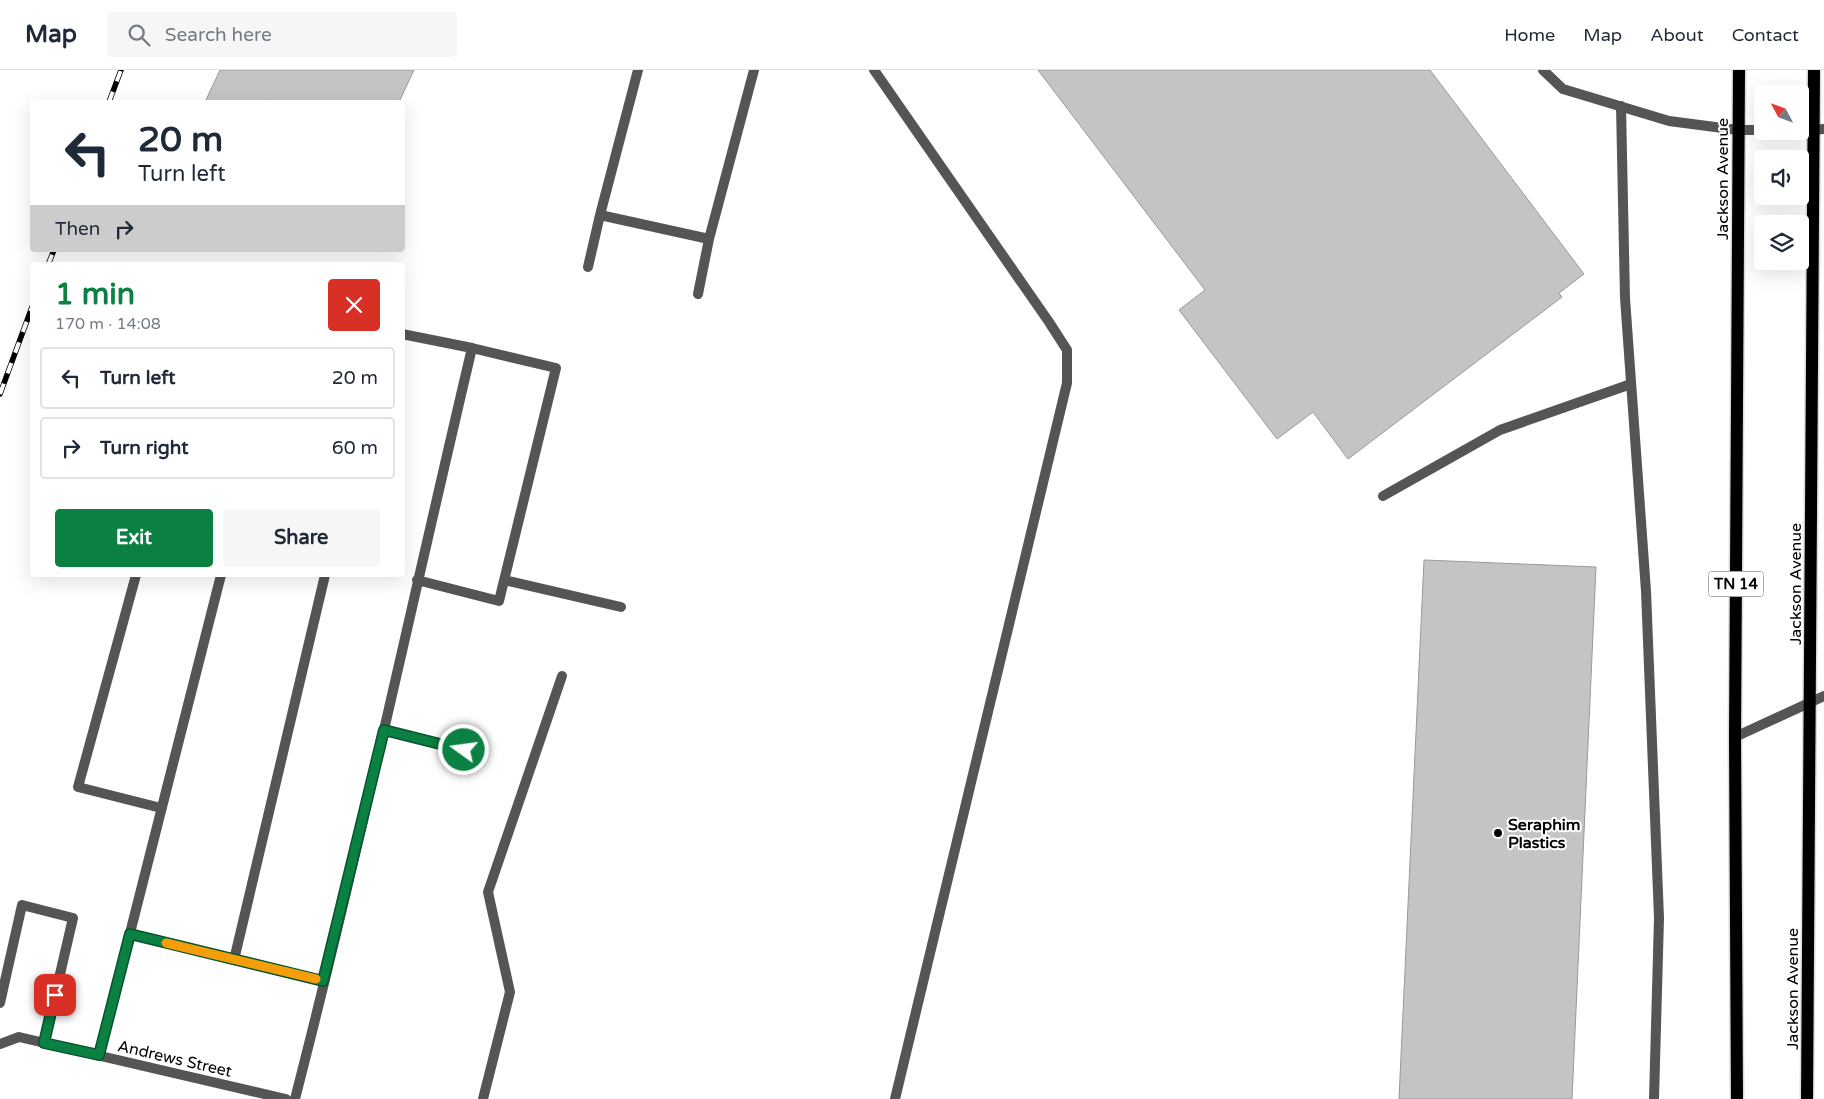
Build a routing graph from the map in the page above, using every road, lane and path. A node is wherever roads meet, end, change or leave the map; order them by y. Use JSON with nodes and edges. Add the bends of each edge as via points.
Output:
{"nodes":[{"id":1,"x":638,"y":70,"type":"edge"},
{"id":2,"x":754,"y":70,"type":"edge"},
{"id":3,"x":874,"y":70,"type":"edge"},
{"id":4,"x":1543,"y":70,"type":"edge"},
{"id":5,"x":1739,"y":70,"type":"edge"},
{"id":6,"x":1814,"y":70,"type":"edge"},
{"id":7,"x":1621,"y":106,"type":"junction"},
{"id":8,"x":1738,"y":130,"type":"junction"},
{"id":9,"x":1754,"y":130,"type":"edge"},
{"id":10,"x":1819,"y":130,"type":"edge"},
{"id":11,"x":600,"y":215,"type":"junction"},
{"id":12,"x":709,"y":239,"type":"junction"},
{"id":13,"x":588,"y":267,"type":"dead end"},
{"id":14,"x":698,"y":294,"type":"dead end"},
{"id":15,"x":405,"y":335,"type":"edge"},
{"id":16,"x":472,"y":348,"type":"junction"},
{"id":17,"x":1631,"y":384,"type":"junction"},
{"id":18,"x":1383,"y":496,"type":"dead end"},
{"id":19,"x":135,"y":577,"type":"edge"},
{"id":20,"x":220,"y":577,"type":"edge"},
{"id":21,"x":325,"y":577,"type":"edge"},
{"id":22,"x":417,"y":580,"type":"junction"},
{"id":23,"x":504,"y":580,"type":"junction"},
{"id":24,"x":621,"y":607,"type":"dead end"},
{"id":25,"x":562,"y":676,"type":"dead end"},
{"id":26,"x":1824,"y":696,"type":"edge"},
{"id":27,"x":1810,"y":702,"type":"junction"},
{"id":28,"x":384,"y":730,"type":"junction"},
{"id":29,"x":1735,"y":737,"type":"junction"},
{"id":30,"x":464,"y":750,"type":"dead end"},
{"id":31,"x":162,"y":808,"type":"junction"},
{"id":32,"x":130,"y":934,"type":"junction"},
{"id":33,"x":234,"y":960,"type":"junction"},
{"id":34,"x":323,"y":981,"type":"junction"},
{"id":35,"x":0,"y":1003,"type":"edge"},
{"id":36,"x":44,"y":1043,"type":"junction"},
{"id":37,"x":0,"y":1044,"type":"edge"},
{"id":38,"x":99,"y":1055,"type":"junction"},
{"id":39,"x":286,"y":1099,"type":"edge"},
{"id":40,"x":294,"y":1099,"type":"edge"},
{"id":41,"x":483,"y":1099,"type":"edge"},
{"id":42,"x":895,"y":1099,"type":"edge"},
{"id":43,"x":1654,"y":1099,"type":"edge"},
{"id":44,"x":1737,"y":1099,"type":"edge"},
{"id":45,"x":1807,"y":1099,"type":"edge"}],
"edges":[{"from":1,"to":11,"type":"street"},
{"from":2,"to":12,"type":"street"},
{"from":3,"to":42,"type":"street","via":[[1067,350],[1067,383]]},
{"from":4,"to":7,"type":"street","via":[[1563,89]]},
{"from":5,"to":8,"type":"main road","name":"Jackson Avenue","number":"TN 14"},
{"from":6,"to":10,"type":"main road","name":"Jackson Avenue"},
{"from":7,"to":8,"type":"street","via":[[1670,121]]},
{"from":7,"to":17,"type":"street","via":[[1625,298]]},
{"from":8,"to":9,"type":"street"},
{"from":8,"to":29,"type":"main road","name":"Jackson Avenue","number":"TN 14"},
{"from":10,"to":27,"type":"main road","name":"Jackson Avenue"},
{"from":11,"to":12,"type":"street"},
{"from":11,"to":13,"type":"street"},
{"from":12,"to":14,"type":"street"},
{"from":15,"to":16,"type":"street"},
{"from":16,"to":22,"type":"street"},
{"from":16,"to":23,"type":"street","via":[[556,368]]},
{"from":17,"to":18,"type":"street","via":[[1500,430]]},
{"from":17,"to":43,"type":"street","via":[[1646,590],[1659,918]]},
{"from":19,"to":31,"type":"street","via":[[78,787]]},
{"from":20,"to":31,"type":"street"},
{"from":21,"to":33,"type":"street"},
{"from":22,"to":23,"type":"street","via":[[499,600]]},
{"from":22,"to":28,"type":"street"},
{"from":23,"to":24,"type":"street"},
{"from":25,"to":41,"type":"street","via":[[488,892],[510,992]]},
{"from":26,"to":27,"type":"street"},
{"from":27,"to":29,"type":"street"},
{"from":27,"to":45,"type":"main road","name":"Jackson Avenue"},
{"from":28,"to":30,"type":"street"},
{"from":28,"to":34,"type":"street"},
{"from":29,"to":44,"type":"main road","name":"Jackson Avenue","number":"TN 14"},
{"from":31,"to":32,"type":"street"},
{"from":32,"to":33,"type":"street"},
{"from":32,"to":38,"type":"street"},
{"from":33,"to":34,"type":"street"},
{"from":34,"to":40,"type":"street"},
{"from":35,"to":36,"type":"street","via":[[22,905],[73,918]]},
{"from":36,"to":37,"type":"street","name":"Andrews Street","via":[[19,1037]]},
{"from":36,"to":38,"type":"street","name":"Andrews Street"},
{"from":38,"to":39,"type":"street","name":"Andrews Street"}]}
